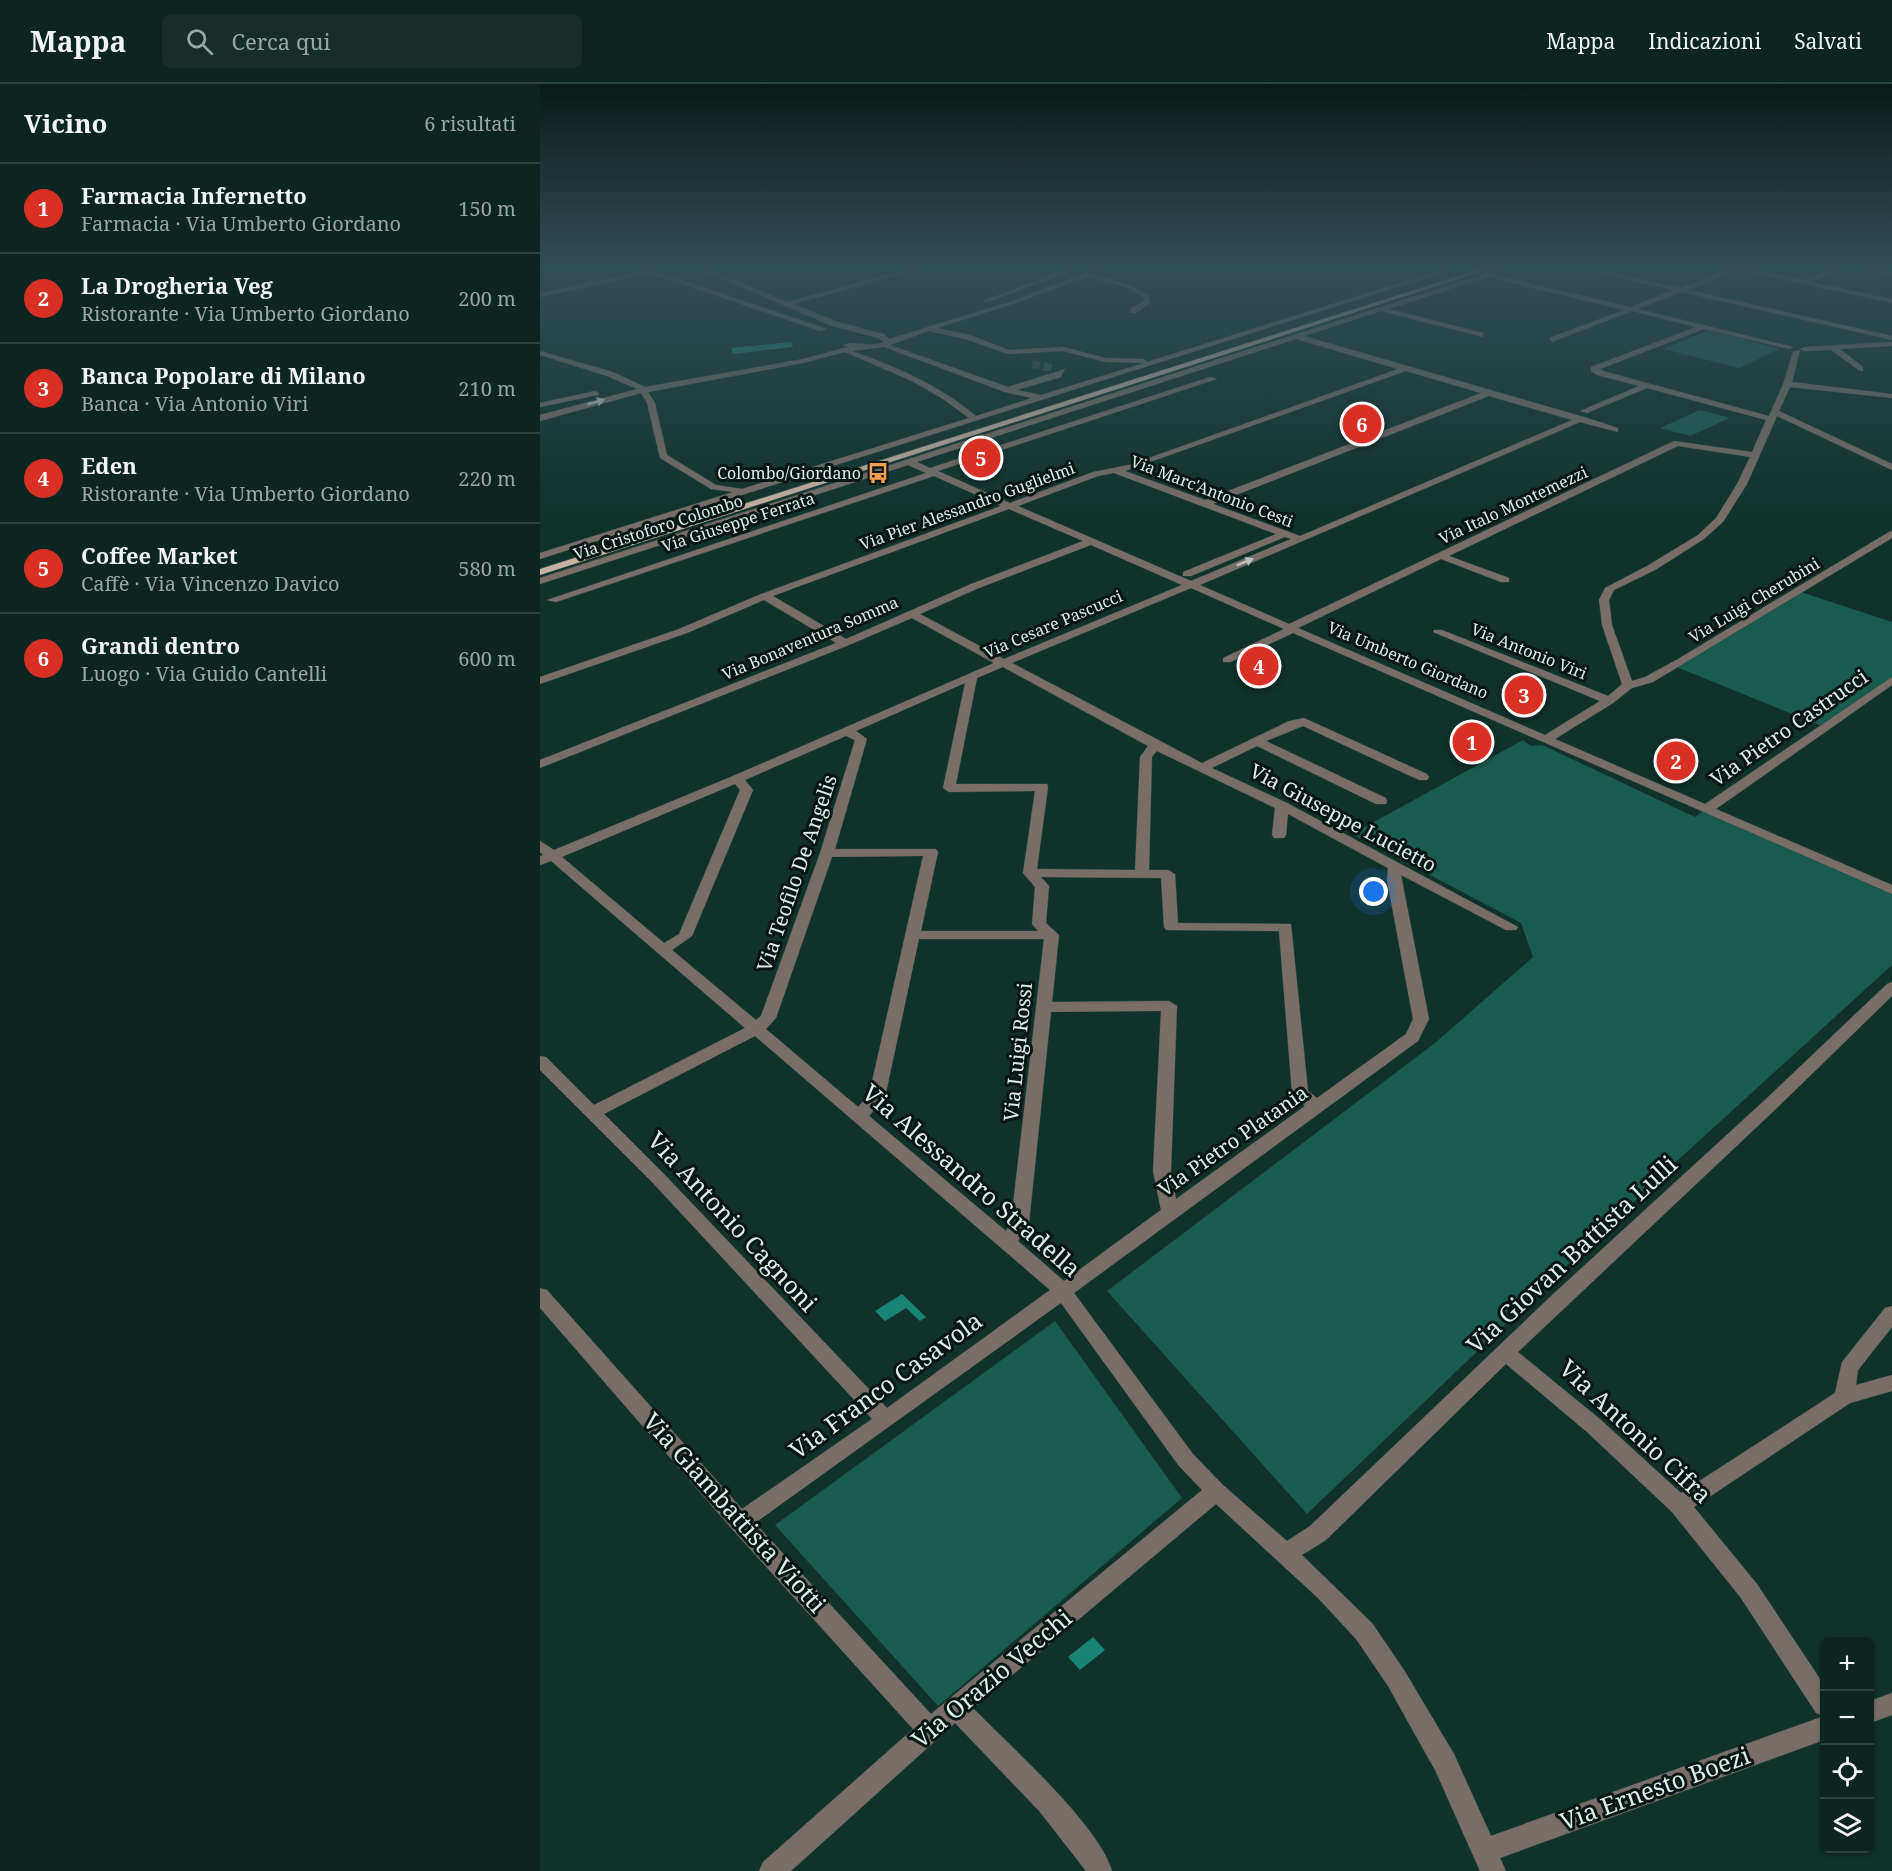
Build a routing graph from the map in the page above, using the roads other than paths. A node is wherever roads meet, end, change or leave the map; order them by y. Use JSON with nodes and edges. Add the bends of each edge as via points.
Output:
{"nodes":[{"id":1,"x":801,"y":351,"type":"edge"},
{"id":2,"x":816,"y":351,"type":"edge"},
{"id":3,"x":862,"y":351,"type":"edge"},
{"id":4,"x":908,"y":351,"type":"edge"},
{"id":5,"x":1006,"y":351,"type":"edge"},
{"id":6,"x":1030,"y":351,"type":"tunnel mouth"},
{"id":7,"x":1044,"y":351,"type":"tunnel mouth"},
{"id":8,"x":1073,"y":351,"type":"edge"},
{"id":9,"x":1190,"y":351,"type":"edge"},
{"id":10,"x":1212,"y":351,"type":"edge"},
{"id":11,"x":1239,"y":351,"type":"edge"},
{"id":12,"x":1247,"y":351,"type":"edge"},
{"id":13,"x":1348,"y":351,"type":"edge"},
{"id":14,"x":1639,"y":351,"type":"edge"},
{"id":15,"x":1797,"y":351,"type":"edge"},
{"id":16,"x":1838,"y":351,"type":"edge"},
{"id":17,"x":540,"y":353,"type":"edge"},
{"id":18,"x":767,"y":358,"type":"dead end"},
{"id":19,"x":560,"y":359,"type":"junction"},
{"id":20,"x":1160,"y":361,"type":"junction"},
{"id":21,"x":1027,"y":362,"type":"dead end"},
{"id":22,"x":540,"y":364,"type":"edge"},
{"id":23,"x":1052,"y":368,"type":"dead end"},
{"id":24,"x":1407,"y":368,"type":"junction"},
{"id":25,"x":1860,"y":369,"type":"dead end"},
{"id":26,"x":678,"y":374,"type":"dead end"},
{"id":27,"x":1177,"y":374,"type":"junction"},
{"id":28,"x":1213,"y":379,"type":"dead end"},
{"id":29,"x":1200,"y":383,"type":"junction"},
{"id":30,"x":1787,"y":384,"type":"junction"},
{"id":31,"x":1646,"y":386,"type":"junction"},
{"id":32,"x":639,"y":387,"type":"junction"},
{"id":33,"x":1008,"y":390,"type":"junction"},
{"id":34,"x":1491,"y":392,"type":"junction"},
{"id":35,"x":1892,"y":396,"type":"edge"},
{"id":36,"x":1045,"y":400,"type":"junction"},
{"id":37,"x":1031,"y":401,"type":"junction"},
{"id":38,"x":540,"y":405,"type":"edge"},
{"id":39,"x":1066,"y":407,"type":"junction"},
{"id":40,"x":1582,"y":415,"type":"junction"},
{"id":41,"x":1773,"y":416,"type":"junction"},
{"id":42,"x":540,"y":418,"type":"edge"},
{"id":43,"x":975,"y":419,"type":"junction"},
{"id":44,"x":1615,"y":430,"type":"dead end"},
{"id":45,"x":1755,"y":455,"type":"junction"},
{"id":46,"x":909,"y":462,"type":"junction"},
{"id":47,"x":1892,"y":467,"type":"edge"},
{"id":48,"x":888,"y":468,"type":"junction"},
{"id":49,"x":860,"y":469,"type":"junction"},
{"id":50,"x":1114,"y":470,"type":"junction"},
{"id":51,"x":932,"y":472,"type":"junction"},
{"id":52,"x":714,"y":487,"type":"junction"},
{"id":53,"x":748,"y":490,"type":"junction"},
{"id":54,"x":711,"y":502,"type":"junction"},
{"id":55,"x":1204,"y":504,"type":"junction"},
{"id":56,"x":1011,"y":507,"type":"junction"},
{"id":57,"x":1284,"y":534,"type":"junction"},
{"id":58,"x":1892,"y":534,"type":"edge"},
{"id":59,"x":1300,"y":540,"type":"junction"},
{"id":60,"x":1092,"y":541,"type":"junction"},
{"id":61,"x":540,"y":556,"type":"edge"},
{"id":62,"x":1441,"y":556,"type":"junction"},
{"id":63,"x":540,"y":564,"type":"edge"},
{"id":64,"x":540,"y":572,"type":"edge"},
{"id":65,"x":1178,"y":578,"type":"junction"},
{"id":66,"x":1505,"y":580,"type":"dead end"},
{"id":67,"x":540,"y":581,"type":"edge"},
{"id":68,"x":1191,"y":584,"type":"junction"},
{"id":69,"x":765,"y":596,"type":"junction"},
{"id":70,"x":552,"y":600,"type":"dead end"},
{"id":71,"x":911,"y":613,"type":"junction"},
{"id":72,"x":1293,"y":628,"type":"junction"},
{"id":73,"x":1438,"y":632,"type":"dead end"},
{"id":74,"x":845,"y":643,"type":"junction"},
{"id":75,"x":1227,"y":660,"type":"dead end"},
{"id":76,"x":1005,"y":662,"type":"junction"},
{"id":77,"x":972,"y":676,"type":"junction"},
{"id":78,"x":540,"y":681,"type":"edge"},
{"id":79,"x":1891,"y":682,"type":"edge"},
{"id":80,"x":1628,"y":685,"type":"junction"},
{"id":81,"x":1609,"y":701,"type":"junction"},
{"id":82,"x":847,"y":731,"type":"junction"},
{"id":83,"x":1548,"y":738,"type":"junction"},
{"id":84,"x":1256,"y":741,"type":"junction"},
{"id":85,"x":1155,"y":745,"type":"junction"},
{"id":86,"x":540,"y":764,"type":"edge"},
{"id":87,"x":1203,"y":767,"type":"junction"},
{"id":88,"x":1423,"y":777,"type":"dead end"},
{"id":89,"x":737,"y":779,"type":"junction"},
{"id":90,"x":1381,"y":801,"type":"dead end"},
{"id":91,"x":1282,"y":806,"type":"junction"},
{"id":92,"x":1708,"y":808,"type":"junction"},
{"id":93,"x":1279,"y":835,"type":"dead end"},
{"id":94,"x":827,"y":853,"type":"junction"},
{"id":95,"x":544,"y":854,"type":"edge"},
{"id":96,"x":1395,"y":867,"type":"junction"},
{"id":97,"x":1030,"y":873,"type":"junction"},
{"id":98,"x":1142,"y":873,"type":"junction"},
{"id":99,"x":1890,"y":887,"type":"edge"},
{"id":100,"x":1511,"y":927,"type":"dead end"},
{"id":101,"x":914,"y":935,"type":"junction"},
{"id":102,"x":1052,"y":935,"type":"junction"},
{"id":103,"x":662,"y":950,"type":"junction"},
{"id":104,"x":1892,"y":987,"type":"edge"},
{"id":105,"x":1045,"y":1007,"type":"junction"},
{"id":106,"x":756,"y":1029,"type":"junction"},
{"id":107,"x":540,"y":1061,"type":"edge"},
{"id":108,"x":1317,"y":1107,"type":"junction"},
{"id":109,"x":594,"y":1112,"type":"junction"},
{"id":110,"x":858,"y":1116,"type":"junction"},
{"id":111,"x":1170,"y":1211,"type":"junction"},
{"id":112,"x":1008,"y":1242,"type":"junction"},
{"id":113,"x":1061,"y":1290,"type":"junction"},
{"id":114,"x":540,"y":1295,"type":"edge"},
{"id":115,"x":1892,"y":1313,"type":"edge"},
{"id":116,"x":1505,"y":1352,"type":"junction"},
{"id":117,"x":1892,"y":1383,"type":"edge"},
{"id":118,"x":1844,"y":1397,"type":"junction"},
{"id":119,"x":886,"y":1420,"type":"junction"},
{"id":120,"x":1216,"y":1491,"type":"junction"},
{"id":121,"x":1680,"y":1505,"type":"junction"},
{"id":122,"x":740,"y":1522,"type":"junction"},
{"id":123,"x":1284,"y":1555,"type":"junction"},
{"id":124,"x":1820,"y":1699,"type":"edge"},
{"id":125,"x":1892,"y":1704,"type":"edge"},
{"id":126,"x":956,"y":1707,"type":"junction"},
{"id":127,"x":1874,"y":1710,"type":"edge"},
{"id":128,"x":930,"y":1730,"type":"junction"},
{"id":129,"x":1820,"y":1730,"type":"edge"},
{"id":130,"x":1489,"y":1861,"type":"edge"},
{"id":131,"x":772,"y":1871,"type":"edge"},
{"id":132,"x":1099,"y":1871,"type":"edge"}],
"edges":[{"from":1,"to":32,"type":"street"},
{"from":2,"to":18,"type":"street"},
{"from":3,"to":43,"type":"street","via":[[961,406]]},
{"from":4,"to":33,"type":"street"},
{"from":5,"to":6,"type":"street"},
{"from":7,"to":21,"type":"street"},
{"from":8,"to":20,"type":"street","via":[[1110,360]]},
{"from":9,"to":20,"type":"street","name":"Via Cristoforo Colombo"},
{"from":10,"to":36,"type":"main road","name":"Via Cristoforo Colombo"},
{"from":11,"to":39,"type":"main road","name":"Via Cristoforo Colombo"},
{"from":12,"to":27,"type":"street","name":"Via Cristoforo Colombo"},
{"from":13,"to":24,"type":"street"},
{"from":14,"to":31,"type":"street","via":[[1594,369]]},
{"from":15,"to":30,"type":"street"},
{"from":16,"to":25,"type":"street"},
{"from":17,"to":19,"type":"street"},
{"from":19,"to":22,"type":"street"},
{"from":19,"to":32,"type":"street"},
{"from":20,"to":36,"type":"street","name":"Via Cristoforo Colombo"},
{"from":23,"to":33,"type":"street","via":[[1062,371]]},
{"from":24,"to":34,"type":"street"},
{"from":24,"to":50,"type":"street","name":"Via Pier Alessandro Guglielmi"},
{"from":26,"to":32,"type":"street"},
{"from":27,"to":29,"type":"street"},
{"from":27,"to":39,"type":"street","name":"Via Cristoforo Colombo"},
{"from":28,"to":29,"type":"street","name":"Via Giuseppe Ferrata"},
{"from":29,"to":51,"type":"street","name":"Via Giuseppe Ferrata"},
{"from":30,"to":35,"type":"street"},
{"from":30,"to":41,"type":"street"},
{"from":31,"to":40,"type":"street","name":"Via Cesare Pascucci"},
{"from":31,"to":41,"type":"street"},
{"from":32,"to":38,"type":"street"},
{"from":42,"to":32,"type":"street","one_way":true},
{"from":32,"to":52,"type":"street","via":[[651,403],[663,456]]},
{"from":33,"to":36,"type":"street"},
{"from":33,"to":37,"type":"street","via":[[1019,399]]},
{"from":34,"to":40,"type":"street"},
{"from":34,"to":55,"type":"street"},
{"from":36,"to":37,"type":"street"},
{"from":36,"to":39,"type":"street"},
{"from":36,"to":63,"type":"main road","name":"Via Cristoforo Colombo"},
{"from":37,"to":43,"type":"street","name":"Via Cristoforo Colombo"},
{"from":39,"to":46,"type":"street","name":"Via Cristoforo Colombo"},
{"from":39,"to":49,"type":"main road","name":"Via Cristoforo Colombo"},
{"from":40,"to":44,"type":"street"},
{"from":40,"to":59,"type":"street","name":"Via Cesare Pascucci"},
{"from":41,"to":45,"type":"street"},
{"from":41,"to":47,"type":"street"},
{"from":43,"to":53,"type":"street","name":"Via Cristoforo Colombo"},
{"from":45,"to":62,"type":"street","name":"Via Italo Montemezzi","via":[[1677,443]]},
{"from":45,"to":80,"type":"street","via":[[1720,520],[1701,537],[1651,568],[1610,588],[1604,600],[1608,625]]},
{"from":46,"to":48,"type":"street","name":"Via Cristoforo Colombo"},
{"from":46,"to":51,"type":"street","name":"Via Umberto Giordano"},
{"from":48,"to":49,"type":"street","name":"Via Cristoforo Colombo"},
{"from":48,"to":67,"type":"street","name":"Via Cristoforo Colombo"},
{"from":49,"to":64,"type":"main road","name":"Via Cristoforo Colombo"},
{"from":50,"to":55,"type":"street","name":"Via Marc'Antonio Cesti"},
{"from":50,"to":56,"type":"street","name":"Via Pier Alessandro Guglielmi"},
{"from":51,"to":56,"type":"street","name":"Via Umberto Giordano"},
{"from":51,"to":70,"type":"street","name":"Via Giuseppe Ferrata"},
{"from":52,"to":53,"type":"street"},
{"from":52,"to":54,"type":"street"},
{"from":53,"to":54,"type":"street","name":"Via Cristoforo Colombo"},
{"from":54,"to":61,"type":"street","name":"Via Cristoforo Colombo"},
{"from":55,"to":57,"type":"street","name":"Via Marc'Antonio Cesti"},
{"from":56,"to":60,"type":"street","name":"Via Umberto Giordano"},
{"from":56,"to":69,"type":"street","name":"Via Pier Alessandro Guglielmi"},
{"from":57,"to":59,"type":"street","name":"Via Marc'Antonio Cesti"},
{"from":57,"to":65,"type":"street"},
{"from":58,"to":80,"type":"street","name":"Via Luigi Cherubini","via":[[1649,680]]},
{"from":68,"to":59,"type":"street","name":"Via Cesare Pascucci","one_way":true},
{"from":60,"to":65,"type":"street","name":"Via Umberto Giordano"},
{"from":60,"to":71,"type":"street","name":"Via Bonaventura Somma"},
{"from":62,"to":66,"type":"street"},
{"from":62,"to":72,"type":"street","name":"Via Italo Montemezzi"},
{"from":65,"to":68,"type":"street","name":"Via Umberto Giordano"},
{"from":68,"to":72,"type":"street","name":"Via Umberto Giordano"},
{"from":68,"to":76,"type":"street","name":"Via Cesare Pascucci"},
{"from":69,"to":74,"type":"street"},
{"from":69,"to":78,"type":"street","name":"Via Pier Alessandro Guglielmi","via":[[683,631]]},
{"from":71,"to":74,"type":"street","name":"Via Bonaventura Somma"},
{"from":71,"to":76,"type":"street","name":"Via Giuseppe Lucietto"},
{"from":72,"to":75,"type":"street","name":"Via Italo Montemezzi"},
{"from":72,"to":83,"type":"street","name":"Via Umberto Giordano"},
{"from":73,"to":81,"type":"street","name":"Via Antonio Viri"},
{"from":74,"to":86,"type":"street","name":"Via Bonaventura Somma"},
{"from":76,"to":77,"type":"street","name":"Via Cesare Pascucci"},
{"from":76,"to":85,"type":"street","name":"Via Giuseppe Lucietto"},
{"from":77,"to":82,"type":"street","name":"Via Cesare Pascucci"},
{"from":77,"to":97,"type":"street","via":[[949,788],[1042,787]]},
{"from":79,"to":92,"type":"street","name":"Via Pietro Castrucci"},
{"from":80,"to":81,"type":"street"},
{"from":81,"to":83,"type":"street"},
{"from":82,"to":89,"type":"street","name":"Via Cesare Pascucci"},
{"from":82,"to":94,"type":"street","name":"Via Teofilo De Angelis","via":[[861,739]]},
{"from":83,"to":92,"type":"street","name":"Via Umberto Giordano"},
{"from":84,"to":87,"type":"street"},
{"from":84,"to":88,"type":"street","via":[[1304,722]]},
{"from":84,"to":90,"type":"street"},
{"from":85,"to":87,"type":"street","name":"Via Giuseppe Lucietto"},
{"from":85,"to":98,"type":"street","via":[[1146,757]]},
{"from":87,"to":91,"type":"street","name":"Via Giuseppe Lucietto"},
{"from":89,"to":95,"type":"street","name":"Via Cesare Pascucci"},
{"from":89,"to":103,"type":"street","via":[[747,790],[685,936]]},
{"from":91,"to":93,"type":"street"},
{"from":91,"to":96,"type":"street","name":"Via Giuseppe Lucietto"},
{"from":92,"to":99,"type":"street","name":"Via Umberto Giordano"},
{"from":94,"to":101,"type":"street","via":[[931,852]]},
{"from":94,"to":106,"type":"street","name":"Via Teofilo De Angelis","via":[[768,1018]]},
{"from":95,"to":103,"type":"street","name":"Via Alessandro Stradella"},
{"from":96,"to":100,"type":"street","name":"Via Giuseppe Lucietto"},
{"from":96,"to":108,"type":"street","name":"Via Pietro Platania","via":[[1394,880],[1420,1019],[1412,1037]]},
{"from":97,"to":98,"type":"street"},
{"from":97,"to":102,"type":"street","via":[[1042,886],[1040,924]]},
{"from":98,"to":108,"type":"street","via":[[1168,874],[1171,927],[1286,927],[1300,1093]]},
{"from":101,"to":102,"type":"street"},
{"from":101,"to":110,"type":"street","via":[[877,1097]]},
{"from":102,"to":105,"type":"street","name":"Via Luigi Rossi"},
{"from":103,"to":106,"type":"street","name":"Via Alessandro Stradella"},
{"from":104,"to":116,"type":"street","name":"Via Giovan Battista Lulli"},
{"from":105,"to":111,"type":"street","via":[[1169,1006],[1162,1171]]},
{"from":105,"to":112,"type":"street","name":"Via Luigi Rossi","via":[[1020,1223]]},
{"from":106,"to":109,"type":"street"},
{"from":106,"to":110,"type":"street","name":"Via Alessandro Stradella"},
{"from":107,"to":109,"type":"street","name":"Via Antonio Cagnoni"},
{"from":108,"to":111,"type":"street","name":"Via Pietro Platania"},
{"from":109,"to":119,"type":"street","name":"Via Antonio Cagnoni"},
{"from":110,"to":112,"type":"street","name":"Via Alessandro Stradella"},
{"from":111,"to":113,"type":"street","name":"Via Pietro Platania"},
{"from":112,"to":113,"type":"street","name":"Via Alessandro Stradella"},
{"from":113,"to":119,"type":"street","name":"Via Franco Casavola"},
{"from":113,"to":120,"type":"street","name":"Via Alessandro Stradella","via":[[1186,1460]]},
{"from":114,"to":122,"type":"street","name":"Via Giambattista Viotti"},
{"from":115,"to":118,"type":"street","via":[[1849,1368]]},
{"from":116,"to":121,"type":"street","name":"Via Antonio Cifra"},
{"from":116,"to":123,"type":"street","name":"Via Giovan Battista Lulli","via":[[1318,1533]]},
{"from":117,"to":118,"type":"street"},
{"from":118,"to":121,"type":"street"},
{"from":119,"to":122,"type":"street","name":"Via Franco Casavola"},
{"from":120,"to":123,"type":"street","name":"Via Alessandro Stradella"},
{"from":120,"to":126,"type":"street","name":"Via Orazio Vecchi"},
{"from":121,"to":124,"type":"street","name":"Via Antonio Cifra","via":[[1749,1591]]},
{"from":122,"to":128,"type":"street","name":"Via Giambattista Viotti"},
{"from":123,"to":130,"type":"street","name":"Via Alessandro Stradella","via":[[1364,1631],[1396,1678],[1445,1763]]},
{"from":125,"to":127,"type":"street"},
{"from":126,"to":128,"type":"street","name":"Via Orazio Vecchi"},
{"from":126,"to":132,"type":"street","via":[[1049,1803],[1096,1860]]},
{"from":128,"to":131,"type":"street","name":"Via Orazio Vecchi"},
{"from":129,"to":130,"type":"street","name":"Via Ernesto Boezi"}]}
